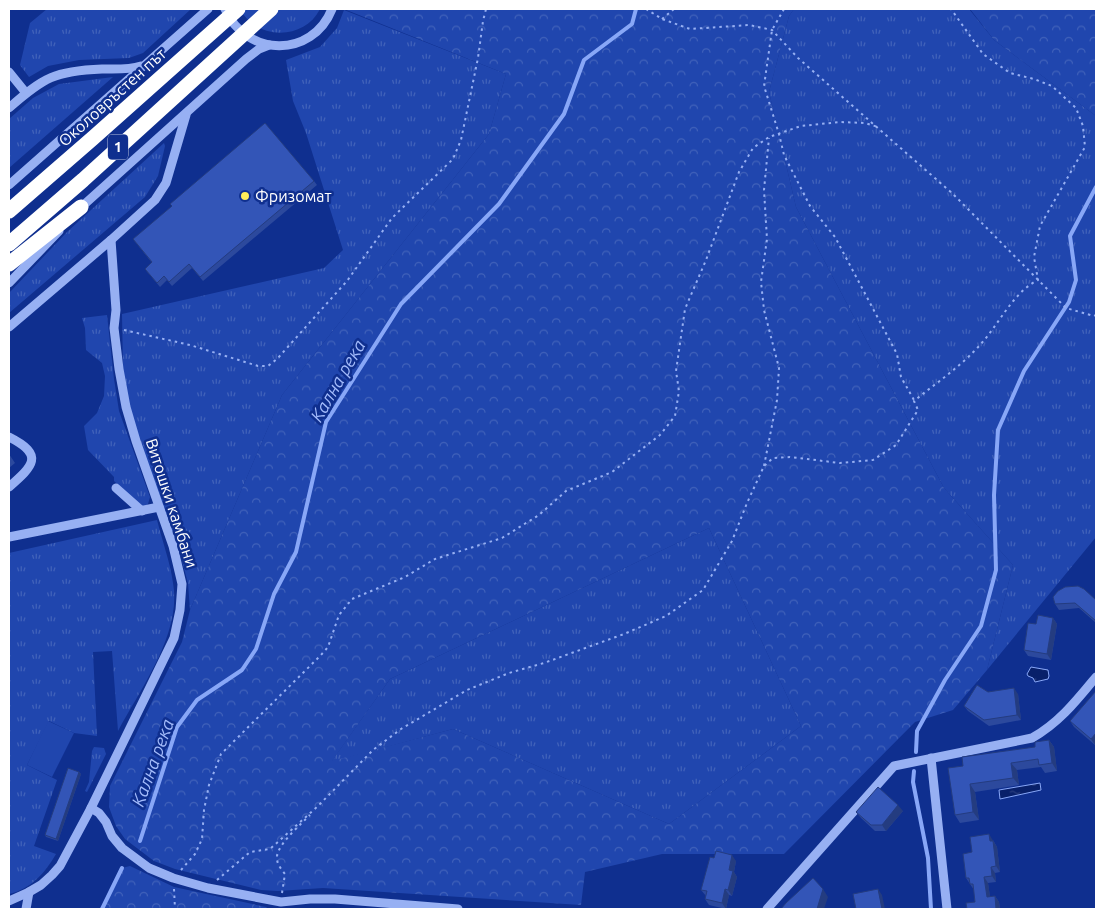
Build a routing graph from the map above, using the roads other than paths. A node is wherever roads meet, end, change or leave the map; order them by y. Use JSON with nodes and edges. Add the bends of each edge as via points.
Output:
{"nodes":[{"id":1,"x":208,"y":9,"type":"edge"},
{"id":2,"x":225,"y":9,"type":"edge"},
{"id":3,"x":238,"y":9,"type":"edge"},
{"id":4,"x":270,"y":9,"type":"edge"},
{"id":5,"x":332,"y":9,"type":"edge"},
{"id":6,"x":269,"y":45,"type":"junction"},
{"id":7,"x":144,"y":66,"type":"junction"},
{"id":8,"x":9,"y":72,"type":"edge"},
{"id":9,"x":26,"y":93,"type":"junction"},
{"id":10,"x":9,"y":108,"type":"edge"},
{"id":11,"x":188,"y":111,"type":"junction"},
{"id":12,"x":9,"y":185,"type":"edge"},
{"id":13,"x":81,"y":207,"type":"junction"},
{"id":14,"x":9,"y":211,"type":"edge"},
{"id":15,"x":111,"y":240,"type":"junction"},
{"id":16,"x":9,"y":244,"type":"edge"},
{"id":17,"x":9,"y":264,"type":"edge"},
{"id":18,"x":9,"y":283,"type":"edge"},
{"id":19,"x":9,"y":327,"type":"edge"},
{"id":20,"x":9,"y":437,"type":"edge"},
{"id":21,"x":9,"y":487,"type":"edge"},
{"id":22,"x":116,"y":488,"type":"dead end"},
{"id":23,"x":159,"y":506,"type":"junction"},
{"id":24,"x":142,"y":511,"type":"junction"},
{"id":25,"x":9,"y":537,"type":"edge"},
{"id":26,"x":1096,"y":678,"type":"edge"},
{"id":27,"x":931,"y":758,"type":"junction"},
{"id":28,"x":91,"y":808,"type":"junction"},
{"id":29,"x":29,"y":892,"type":"junction"},
{"id":30,"x":9,"y":901,"type":"edge"},
{"id":31,"x":281,"y":902,"type":"junction"},
{"id":32,"x":403,"y":907,"type":"edge"},
{"id":33,"x":26,"y":909,"type":"edge"},
{"id":34,"x":290,"y":909,"type":"edge"},
{"id":35,"x":458,"y":909,"type":"edge"},
{"id":36,"x":767,"y":909,"type":"edge"},
{"id":37,"x":946,"y":909,"type":"edge"}],
"edges":[{"from":1,"to":7,"type":"street"},
{"from":2,"to":6,"type":"street","via":[[242,33]]},
{"from":3,"to":14,"type":"highway","name":"Околовръстен път","number":"1"},
{"from":4,"to":16,"type":"highway","number":"1"},
{"from":5,"to":6,"type":"street","via":[[324,24],[308,38],[289,45]]},
{"from":6,"to":11,"type":"street","via":[[246,59]]},
{"from":7,"to":9,"type":"street","via":[[67,72],[53,76]]},
{"from":7,"to":12,"type":"street"},
{"from":8,"to":9,"type":"street"},
{"from":9,"to":10,"type":"street"},
{"from":11,"to":13,"type":"street"},
{"from":11,"to":15,"type":"street","via":[[166,183],[138,218]]},
{"from":13,"to":17,"type":"highway"},
{"from":13,"to":18,"type":"street"},
{"from":15,"to":19,"type":"street"},
{"from":15,"to":23,"type":"street","name":"Витошки камбани","via":[[118,369],[136,441]]},
{"from":20,"to":21,"type":"street","via":[[26,447],[31,464]]},
{"from":22,"to":24,"type":"street"},
{"from":23,"to":24,"type":"street"},
{"from":23,"to":28,"type":"street","name":"Витошки камбани","via":[[182,584],[174,638]]},
{"from":24,"to":25,"type":"street"},
{"from":26,"to":27,"type":"street","via":[[1056,722],[1032,738]]},
{"from":27,"to":36,"type":"street","via":[[894,766]]},
{"from":27,"to":37,"type":"street"},
{"from":28,"to":29,"type":"street","name":"Витошки камбани","via":[[60,866]]},
{"from":28,"to":31,"type":"street","via":[[106,822],[122,848],[149,868],[208,888]]},
{"from":29,"to":30,"type":"street","name":"Витошки камбани"},
{"from":29,"to":33,"type":"street"},
{"from":31,"to":32,"type":"street","via":[[335,899]]},
{"from":31,"to":34,"type":"street"},
{"from":32,"to":35,"type":"street"}]}
